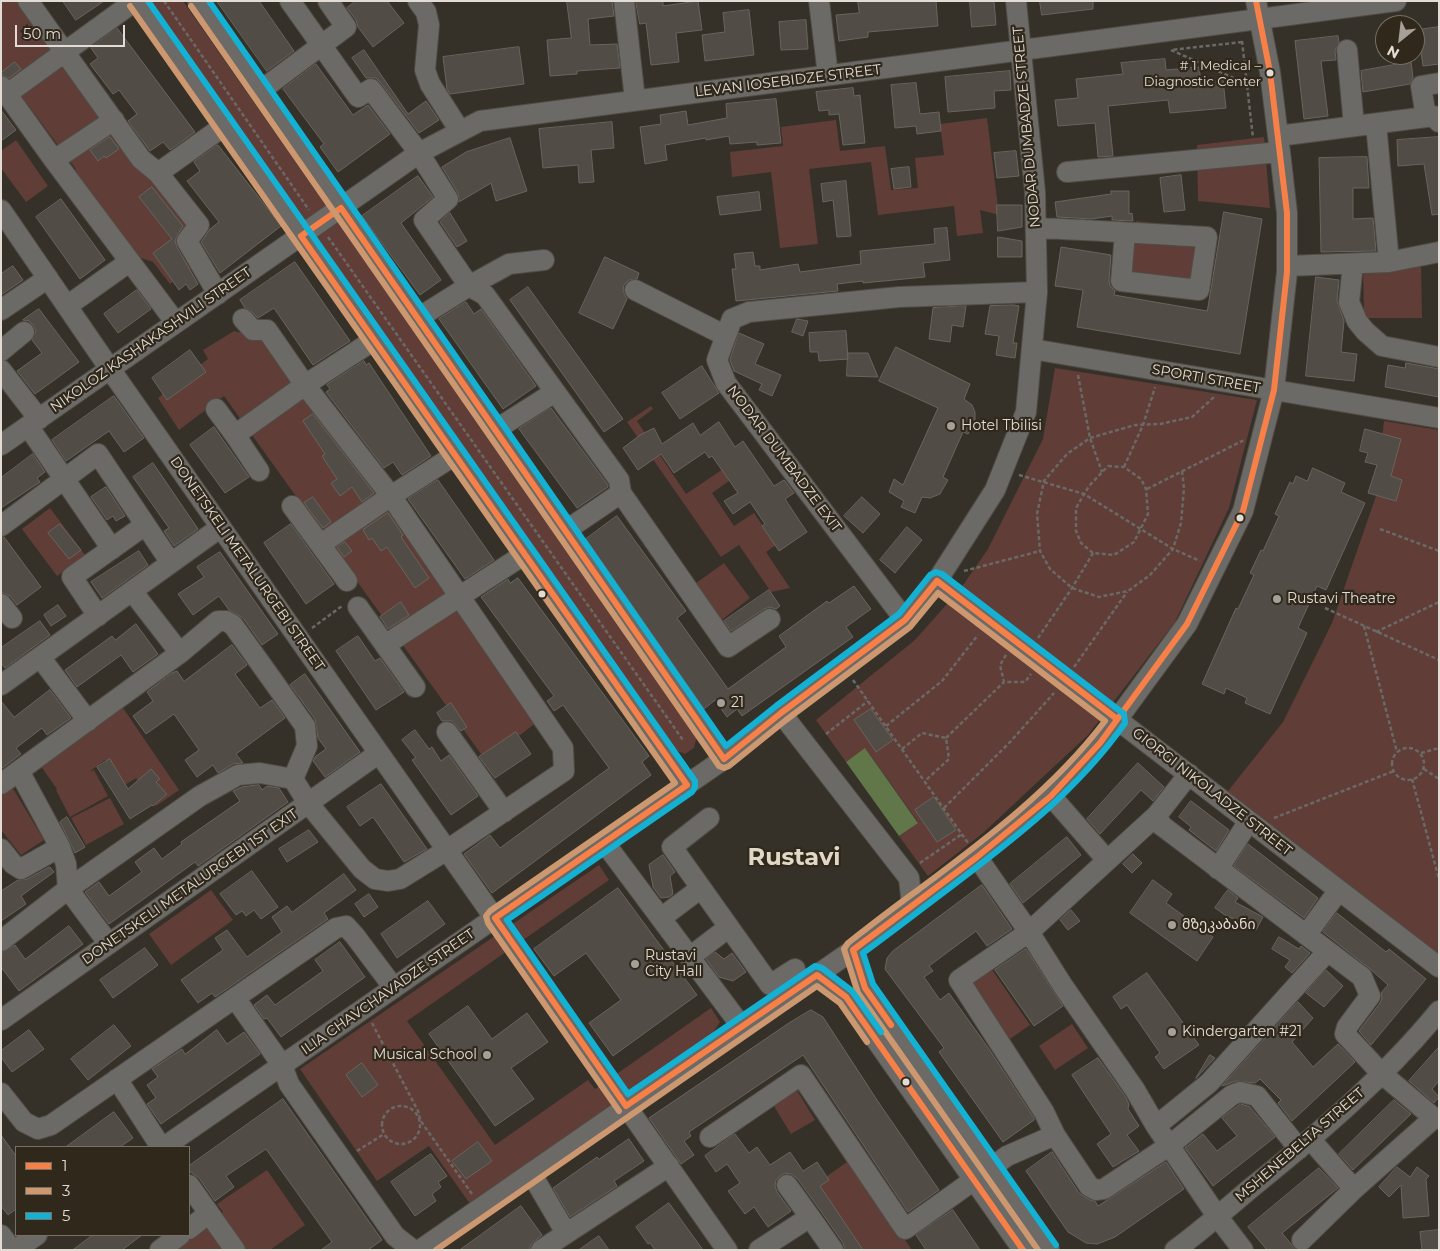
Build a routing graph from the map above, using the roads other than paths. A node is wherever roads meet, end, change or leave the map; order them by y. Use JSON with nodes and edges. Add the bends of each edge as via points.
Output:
{"nodes":[{"id":1,"x":28,"y":1,"type":"edge"},
{"id":2,"x":136,"y":1,"type":"edge"},
{"id":3,"x":198,"y":1,"type":"edge"},
{"id":4,"x":290,"y":1,"type":"edge"},
{"id":5,"x":328,"y":1,"type":"edge"},
{"id":6,"x":418,"y":1,"type":"edge"},
{"id":7,"x":624,"y":1,"type":"edge"},
{"id":8,"x":819,"y":1,"type":"edge"},
{"id":9,"x":1016,"y":1,"type":"edge"},
{"id":10,"x":1396,"y":1,"type":"edge"},
{"id":11,"x":1251,"y":14,"type":"edge"},
{"id":12,"x":321,"y":45,"type":"junction"},
{"id":13,"x":1022,"y":50,"type":"junction"},
{"id":14,"x":1347,"y":50,"type":"dead end"},
{"id":15,"x":65,"y":53,"type":"junction"},
{"id":16,"x":828,"y":75,"type":"junction"},
{"id":17,"x":1439,"y":83,"type":"edge"},
{"id":18,"x":4,"y":90,"type":"edge"},
{"id":19,"x":260,"y":90,"type":"junction"},
{"id":20,"x":636,"y":100,"type":"junction"},
{"id":21,"x":114,"y":120,"type":"junction"},
{"id":22,"x":1432,"y":120,"type":"edge"},
{"id":23,"x":1376,"y":124,"type":"junction"},
{"id":24,"x":224,"y":126,"type":"junction"},
{"id":25,"x":1354,"y":126,"type":"junction"},
{"id":26,"x":460,"y":131,"type":"junction"},
{"id":27,"x":1279,"y":144,"type":"junction"},
{"id":28,"x":419,"y":153,"type":"junction"},
{"id":29,"x":54,"y":160,"type":"junction"},
{"id":30,"x":1067,"y":172,"type":"dead end"},
{"id":31,"x":158,"y":173,"type":"junction"},
{"id":32,"x":341,"y":208,"type":"junction"},
{"id":33,"x":1,"y":210,"type":"edge"},
{"id":34,"x":318,"y":224,"type":"joint"},
{"id":35,"x":1036,"y":228,"type":"junction"},
{"id":36,"x":1125,"y":233,"type":"junction"},
{"id":37,"x":301,"y":236,"type":"junction"},
{"id":38,"x":1439,"y":252,"type":"edge"},
{"id":39,"x":544,"y":260,"type":"dead end"},
{"id":40,"x":129,"y":262,"type":"junction"},
{"id":41,"x":1389,"y":262,"type":"junction"},
{"id":42,"x":1353,"y":264,"type":"junction"},
{"id":43,"x":1287,"y":266,"type":"junction"},
{"id":44,"x":48,"y":278,"type":"junction"},
{"id":45,"x":468,"y":286,"type":"junction"},
{"id":46,"x":635,"y":290,"type":"dead end"},
{"id":47,"x":1037,"y":292,"type":"junction"},
{"id":48,"x":218,"y":294,"type":"junction"},
{"id":49,"x":67,"y":306,"type":"junction"},
{"id":50,"x":1,"y":310,"type":"edge"},
{"id":51,"x":418,"y":318,"type":"junction"},
{"id":52,"x":243,"y":319,"type":"dead end"},
{"id":53,"x":176,"y":323,"type":"junction"},
{"id":54,"x":24,"y":332,"type":"dead end"},
{"id":55,"x":726,"y":336,"type":"junction"},
{"id":56,"x":374,"y":340,"type":"junction"},
{"id":57,"x":1032,"y":349,"type":"junction"},
{"id":58,"x":1,"y":350,"type":"edge"},
{"id":59,"x":1439,"y":357,"type":"edge"},
{"id":60,"x":110,"y":369,"type":"junction"},
{"id":61,"x":1,"y":370,"type":"edge"},
{"id":62,"x":305,"y":385,"type":"junction"},
{"id":63,"x":1274,"y":390,"type":"junction"},
{"id":64,"x":555,"y":392,"type":"junction"},
{"id":65,"x":216,"y":409,"type":"dead end"},
{"id":66,"x":1439,"y":418,"type":"edge"},
{"id":67,"x":34,"y":422,"type":"junction"},
{"id":68,"x":495,"y":430,"type":"junction"},
{"id":69,"x":235,"y":435,"type":"junction"},
{"id":70,"x":1,"y":445,"type":"edge"},
{"id":71,"x":455,"y":455,"type":"junction"},
{"id":72,"x":260,"y":471,"type":"dead end"},
{"id":73,"x":65,"y":478,"type":"junction"},
{"id":74,"x":621,"y":493,"type":"junction"},
{"id":75,"x":390,"y":496,"type":"junction"},
{"id":76,"x":292,"y":506,"type":"dead end"},
{"id":77,"x":146,"y":525,"type":"junction"},
{"id":78,"x":1,"y":526,"type":"edge"},
{"id":79,"x":221,"y":527,"type":"junction"},
{"id":80,"x":565,"y":531,"type":"junction"},
{"id":81,"x":321,"y":544,"type":"junction"},
{"id":82,"x":112,"y":549,"type":"junction"},
{"id":83,"x":525,"y":554,"type":"junction"},
{"id":84,"x":171,"y":563,"type":"junction"},
{"id":85,"x":939,"y":580,"type":"junction"},
{"id":86,"x":348,"y":581,"type":"dead end"},
{"id":87,"x":132,"y":591,"type":"junction"},
{"id":88,"x":460,"y":597,"type":"junction"},
{"id":89,"x":351,"y":606,"type":"road end"},
{"id":90,"x":98,"y":616,"type":"junction"},
{"id":91,"x":770,"y":619,"type":"dead end"},
{"id":92,"x":905,"y":620,"type":"junction"},
{"id":93,"x":385,"y":646,"type":"junction"},
{"id":94,"x":180,"y":653,"type":"junction"},
{"id":95,"x":40,"y":657,"type":"junction"},
{"id":96,"x":1,"y":686,"type":"edge"},
{"id":97,"x":415,"y":687,"type":"dead end"},
{"id":98,"x":780,"y":713,"type":"junction"},
{"id":99,"x":1117,"y":719,"type":"junction"},
{"id":100,"x":88,"y":721,"type":"junction"},
{"id":101,"x":447,"y":732,"type":"dead end"},
{"id":102,"x":380,"y":753,"type":"junction"},
{"id":103,"x":724,"y":760,"type":"junction"},
{"id":104,"x":19,"y":771,"type":"junction"},
{"id":105,"x":1188,"y":774,"type":"junction"},
{"id":106,"x":294,"y":778,"type":"junction"},
{"id":107,"x":1,"y":784,"type":"edge"},
{"id":108,"x":687,"y":785,"type":"junction"},
{"id":109,"x":1051,"y":796,"type":"junction"},
{"id":110,"x":308,"y":803,"type":"junction"},
{"id":111,"x":504,"y":812,"type":"junction"},
{"id":112,"x":1157,"y":815,"type":"junction"},
{"id":113,"x":709,"y":818,"type":"dead end"},
{"id":114,"x":1252,"y":823,"type":"junction"},
{"id":115,"x":604,"y":842,"type":"junction"},
{"id":116,"x":60,"y":847,"type":"junction"},
{"id":117,"x":1,"y":849,"type":"edge"},
{"id":118,"x":447,"y":850,"type":"junction"},
{"id":119,"x":977,"y":857,"type":"junction"},
{"id":120,"x":1107,"y":860,"type":"junction"},
{"id":121,"x":1218,"y":869,"type":"junction"},
{"id":122,"x":68,"y":888,"type":"junction"},
{"id":123,"x":701,"y":888,"type":"junction"},
{"id":124,"x":1339,"y":890,"type":"junction"},
{"id":125,"x":912,"y":906,"type":"junction"},
{"id":126,"x":495,"y":918,"type":"junction"},
{"id":127,"x":662,"y":918,"type":"junction"},
{"id":128,"x":729,"y":927,"type":"junction"},
{"id":129,"x":1029,"y":932,"type":"junction"},
{"id":130,"x":1306,"y":935,"type":"junction"},
{"id":131,"x":1,"y":941,"type":"edge"},
{"id":132,"x":109,"y":944,"type":"junction"},
{"id":133,"x":853,"y":950,"type":"junction"},
{"id":134,"x":1327,"y":952,"type":"junction"},
{"id":135,"x":690,"y":957,"type":"junction"},
{"id":136,"x":1439,"y":967,"type":"edge"},
{"id":137,"x":795,"y":969,"type":"dead end"},
{"id":138,"x":817,"y":975,"type":"junction"},
{"id":139,"x":394,"y":988,"type":"junction"},
{"id":140,"x":235,"y":998,"type":"junction"},
{"id":141,"x":4,"y":1011,"type":"edge"},
{"id":142,"x":1439,"y":1011,"type":"edge"},
{"id":143,"x":742,"y":1027,"type":"junction"},
{"id":144,"x":282,"y":1065,"type":"junction"},
{"id":145,"x":1381,"y":1073,"type":"junction"},
{"id":146,"x":117,"y":1079,"type":"junction"},
{"id":147,"x":1,"y":1093,"type":"edge"},
{"id":148,"x":626,"y":1106,"type":"junction"},
{"id":149,"x":1437,"y":1119,"type":"edge"},
{"id":150,"x":1156,"y":1126,"type":"junction"},
{"id":151,"x":1055,"y":1135,"type":"junction"},
{"id":152,"x":710,"y":1137,"type":"dead end"},
{"id":153,"x":1305,"y":1144,"type":"junction"},
{"id":154,"x":1170,"y":1145,"type":"junction"},
{"id":155,"x":161,"y":1146,"type":"edge"},
{"id":156,"x":163,"y":1146,"type":"edge"},
{"id":157,"x":668,"y":1166,"type":"junction"},
{"id":158,"x":991,"y":1168,"type":"junction"},
{"id":159,"x":531,"y":1173,"type":"junction"},
{"id":160,"x":974,"y":1180,"type":"junction"},
{"id":161,"x":787,"y":1185,"type":"dead end"},
{"id":162,"x":190,"y":1186,"type":"edge"},
{"id":163,"x":1354,"y":1189,"type":"junction"},
{"id":164,"x":209,"y":1214,"type":"junction"},
{"id":165,"x":1217,"y":1216,"type":"junction"},
{"id":166,"x":810,"y":1217,"type":"junction"},
{"id":167,"x":190,"y":1228,"type":"edge"},
{"id":168,"x":566,"y":1233,"type":"junction"},
{"id":169,"x":1,"y":1234,"type":"edge"},
{"id":170,"x":35,"y":1236,"type":"edge"},
{"id":171,"x":179,"y":1236,"type":"edge"},
{"id":172,"x":1302,"y":1240,"type":"dead end"},
{"id":173,"x":764,"y":1248,"type":"edge"},
{"id":174,"x":14,"y":1250,"type":"edge"},
{"id":175,"x":160,"y":1250,"type":"edge"},
{"id":176,"x":236,"y":1250,"type":"edge"},
{"id":177,"x":414,"y":1250,"type":"edge"},
{"id":178,"x":420,"y":1250,"type":"edge"},
{"id":179,"x":541,"y":1250,"type":"edge"},
{"id":180,"x":727,"y":1250,"type":"edge"},
{"id":181,"x":833,"y":1250,"type":"edge"},
{"id":182,"x":1023,"y":1250,"type":"edge"},
{"id":183,"x":1049,"y":1250,"type":"edge"},
{"id":184,"x":1174,"y":1250,"type":"edge"},
{"id":185,"x":1243,"y":1250,"type":"edge"}],
"edges":[{"from":1,"to":15,"type":"street"},
{"from":2,"to":15,"type":"street"},
{"from":2,"to":24,"type":"street"},
{"from":3,"to":19,"type":"street"},
{"from":4,"to":12,"type":"street"},
{"from":5,"to":12,"type":"street","via":[[346,27]]},
{"from":6,"to":26,"type":"street","via":[[426,12],[429,25],[425,70],[430,84]]},
{"from":7,"to":20,"type":"street"},
{"from":8,"to":16,"type":"street"},
{"from":9,"to":13,"type":"street","name":"NODAR DUMBADZE STREET"},
{"from":10,"to":11,"type":"street","name":"LEVAN IOSEBIDZE STREET"},
{"from":11,"to":13,"type":"street","name":"LEVAN IOSEBIDZE STREET"},
{"from":11,"to":27,"type":"street","via":[[1270,72]]},
{"from":12,"to":19,"type":"street"},
{"from":12,"to":28,"type":"street","via":[[358,97],[371,89]]},
{"from":13,"to":16,"type":"street","name":"LEVAN IOSEBIDZE STREET"},
{"from":13,"to":35,"type":"street","name":"NODAR DUMBADZE STREET"},
{"from":14,"to":25,"type":"street"},
{"from":15,"to":18,"type":"street"},
{"from":15,"to":21,"type":"street"},
{"from":16,"to":20,"type":"street","name":"LEVAN IOSEBIDZE STREET"},
{"from":17,"to":22,"type":"street","via":[[1421,86]]},
{"from":18,"to":29,"type":"street"},
{"from":19,"to":32,"type":"street"},
{"from":20,"to":26,"type":"street","name":"LEVAN IOSEBIDZE STREET","via":[[480,121]]},
{"from":21,"to":29,"type":"street"},
{"from":21,"to":31,"type":"street","via":[[141,159]]},
{"from":22,"to":23,"type":"street"},
{"from":23,"to":25,"type":"street"},
{"from":23,"to":41,"type":"street"},
{"from":24,"to":31,"type":"street"},
{"from":24,"to":37,"type":"street"},
{"from":25,"to":27,"type":"street"},
{"from":26,"to":28,"type":"street","name":"LEVAN IOSEBIDZE STREET"},
{"from":27,"to":30,"type":"street","via":[[1255,154]]},
{"from":27,"to":43,"type":"street","via":[[1287,213]]},
{"from":28,"to":32,"type":"street","name":"LEVAN IOSEBIDZE STREET"},
{"from":28,"to":45,"type":"street","via":[[448,199],[424,220]]},
{"from":29,"to":40,"type":"street"},
{"from":31,"to":48,"type":"street","via":[[198,225],[187,241]]},
{"from":32,"to":34,"type":"street","name":"LEVAN IOSEBIDZE STREET"},
{"from":32,"to":51,"type":"street"},
{"from":33,"to":44,"type":"street","name":"DONETSKELI METALURGEBI STREET"},
{"from":34,"to":37,"type":"street","name":"NIKOLOZ KASHAKASHVILI STREET"},
{"from":35,"to":36,"type":"street"},
{"from":35,"to":47,"type":"street","name":"NODAR DUMBADZE STREET"},
{"from":36,"to":36,"type":"street","via":[[1121,281],[1199,290],[1207,238]]},
{"from":37,"to":48,"type":"street","name":"NIKOLOZ KASHAKASHVILI STREET"},
{"from":37,"to":56,"type":"street"},
{"from":38,"to":41,"type":"street"},
{"from":39,"to":45,"type":"street","via":[[509,264]]},
{"from":40,"to":49,"type":"street"},
{"from":40,"to":53,"type":"street"},
{"from":41,"to":42,"type":"street"},
{"from":42,"to":43,"type":"street"},
{"from":42,"to":59,"type":"street","via":[[1349,302],[1365,331],[1382,346]]},
{"from":43,"to":63,"type":"street"},
{"from":44,"to":49,"type":"street","name":"DONETSKELI METALURGEBI STREET"},
{"from":44,"to":50,"type":"street"},
{"from":45,"to":51,"type":"street"},
{"from":45,"to":64,"type":"street","via":[[484,295]]},
{"from":46,"to":55,"type":"street"},
{"from":47,"to":55,"type":"street","name":"NODAR DUMBADZE EXIT","via":[[899,297],[749,312],[732,319]]},
{"from":47,"to":57,"type":"street","name":"NODAR DUMBADZE STREET"},
{"from":48,"to":53,"type":"street","name":"NIKOLOZ KASHAKASHVILI STREET"},
{"from":49,"to":60,"type":"street","name":"DONETSKELI METALURGEBI STREET"},
{"from":51,"to":68,"type":"street"},
{"from":52,"to":62,"type":"street","via":[[253,330],[268,330]]},
{"from":53,"to":60,"type":"street","name":"NIKOLOZ KASHAKASHVILI STREET"},
{"from":54,"to":58,"type":"street"},
{"from":55,"to":92,"type":"street","name":"NODAR DUMBADZE EXIT","via":[[717,360],[726,383]]},
{"from":56,"to":62,"type":"street"},
{"from":56,"to":71,"type":"street"},
{"from":57,"to":63,"type":"street","name":"SPORTI STREET"},
{"from":57,"to":85,"type":"street","name":"NODAR DUMBADZE STREET","via":[[1026,412],[995,490]]},
{"from":60,"to":67,"type":"street","name":"NIKOLOZ KASHAKASHVILI STREET"},
{"from":60,"to":79,"type":"street","name":"DONETSKELI METALURGEBI STREET"},
{"from":61,"to":67,"type":"street"},
{"from":62,"to":69,"type":"street"},
{"from":62,"to":75,"type":"street"},
{"from":63,"to":66,"type":"street","name":"SPORTI STREET"},
{"from":63,"to":99,"type":"street","via":[[1243,511],[1188,624]]},
{"from":64,"to":68,"type":"street"},
{"from":64,"to":74,"type":"street","via":[[619,480]]},
{"from":65,"to":69,"type":"street"},
{"from":67,"to":70,"type":"street","name":"NIKOLOZ KASHAKASHVILI STREET"},
{"from":67,"to":73,"type":"street"},
{"from":68,"to":80,"type":"street"},
{"from":69,"to":72,"type":"street"},
{"from":71,"to":75,"type":"street"},
{"from":71,"to":83,"type":"street"},
{"from":73,"to":77,"type":"street","via":[[98,454]]},
{"from":73,"to":78,"type":"street"},
{"from":73,"to":82,"type":"street"},
{"from":74,"to":80,"type":"street"},
{"from":74,"to":91,"type":"street","via":[[728,647]]},
{"from":75,"to":81,"type":"street"},
{"from":75,"to":88,"type":"street"},
{"from":76,"to":81,"type":"street"},
{"from":77,"to":82,"type":"street"},
{"from":77,"to":84,"type":"street"},
{"from":79,"to":84,"type":"street"},
{"from":79,"to":102,"type":"street","name":"DONETSKELI METALURGEBI STREET"},
{"from":80,"to":103,"type":"street"},
{"from":81,"to":86,"type":"street"},
{"from":82,"to":90,"type":"street","via":[[72,577]]},
{"from":83,"to":88,"type":"street"},
{"from":83,"to":108,"type":"street"},
{"from":84,"to":87,"type":"street"},
{"from":85,"to":92,"type":"street","name":"NODAR DUMBADZE STREET"},
{"from":85,"to":99,"type":"street","name":"GIORGI NIKOLADZE STREET"},
{"from":87,"to":90,"type":"street"},
{"from":87,"to":94,"type":"street"},
{"from":88,"to":93,"type":"street"},
{"from":88,"to":111,"type":"street","via":[[563,748],[564,770]]},
{"from":89,"to":93,"type":"street"},
{"from":90,"to":95,"type":"street"},
{"from":92,"to":98,"type":"street","name":"NODAR DUMBADZE STREET"},
{"from":93,"to":97,"type":"street"},
{"from":94,"to":100,"type":"street"},
{"from":94,"to":106,"type":"street","via":[[218,621],[226,620],[232,625],[305,726],[308,746]]},
{"from":95,"to":96,"type":"street"},
{"from":95,"to":100,"type":"street"},
{"from":98,"to":103,"type":"street","name":"NODAR DUMBADZE STREET"},
{"from":98,"to":125,"type":"street","via":[[909,878]]},
{"from":99,"to":105,"type":"street","name":"GIORGI NIKOLADZE STREET"},
{"from":99,"to":109,"type":"street","via":[[1100,743]]},
{"from":100,"to":104,"type":"street"},
{"from":101,"to":111,"type":"street"},
{"from":102,"to":110,"type":"street","name":"DONETSKELI METALURGEBI 1ST EXIT"},
{"from":102,"to":118,"type":"street","name":"DONETSKELI METALURGEBI STREET"},
{"from":103,"to":108,"type":"street","name":"NODAR DUMBADZE STREET"},
{"from":104,"to":107,"type":"street"},
{"from":104,"to":116,"type":"street"},
{"from":105,"to":112,"type":"street"},
{"from":105,"to":114,"type":"street","name":"GIORGI NIKOLADZE STREET"},
{"from":106,"to":110,"type":"street"},
{"from":106,"to":122,"type":"street","via":[[260,773],[238,775],[200,796]]},
{"from":108,"to":115,"type":"street","name":"ILIA CHAVCHAVADZE STREET"},
{"from":109,"to":119,"type":"street"},
{"from":109,"to":120,"type":"street"},
{"from":110,"to":118,"type":"street","via":[[362,869],[375,879],[400,879]]},
{"from":110,"to":132,"type":"street","name":"DONETSKELI METALURGEBI 1ST EXIT"},
{"from":111,"to":118,"type":"street"},
{"from":112,"to":120,"type":"street"},
{"from":112,"to":121,"type":"street","via":[[1161,825]]},
{"from":113,"to":123,"type":"street","via":[[672,847]]},
{"from":114,"to":121,"type":"street"},
{"from":114,"to":124,"type":"street","name":"GIORGI NIKOLADZE STREET"},
{"from":115,"to":126,"type":"street","name":"ILIA CHAVCHAVADZE STREET"},
{"from":115,"to":127,"type":"street"},
{"from":116,"to":117,"type":"street","via":[[20,869]]},
{"from":116,"to":122,"type":"street","via":[[66,864]]},
{"from":118,"to":126,"type":"street","name":"DONETSKELI METALURGEBI STREET"},
{"from":119,"to":125,"type":"street"},
{"from":119,"to":129,"type":"street"},
{"from":120,"to":129,"type":"street"},
{"from":121,"to":130,"type":"street"},
{"from":122,"to":131,"type":"street"},
{"from":122,"to":132,"type":"street"},
{"from":123,"to":127,"type":"street"},
{"from":123,"to":128,"type":"street"},
{"from":124,"to":130,"type":"street"},
{"from":124,"to":136,"type":"street","name":"GIORGI NIKOLADZE STREET"},
{"from":125,"to":133,"type":"street"},
{"from":126,"to":139,"type":"street","name":"ILIA CHAVCHAVADZE STREET"},
{"from":126,"to":148,"type":"street","name":"DONETSKELI METALURGEBI STREET"},
{"from":127,"to":135,"type":"street"},
{"from":128,"to":135,"type":"street"},
{"from":128,"to":137,"type":"street","via":[[770,985]]},
{"from":129,"to":150,"type":"street"},
{"from":129,"to":151,"type":"street","via":[[959,980],[1044,1112]]},
{"from":130,"to":134,"type":"street"},
{"from":132,"to":141,"type":"street","name":"DONETSKELI METALURGEBI 1ST EXIT"},
{"from":133,"to":138,"type":"street"},
{"from":133,"to":158,"type":"street","via":[[865,988]]},
{"from":134,"to":145,"type":"street","via":[[1362,977],[1370,996],[1345,1034]]},
{"from":134,"to":150,"type":"street","via":[[1209,1083]]},
{"from":135,"to":143,"type":"street"},
{"from":138,"to":143,"type":"street"},
{"from":138,"to":160,"type":"street","via":[[846,997]]},
{"from":139,"to":140,"type":"street","via":[[346,926],[336,928]]},
{"from":139,"to":144,"type":"street","name":"ILIA CHAVCHAVADZE STREET"},
{"from":140,"to":144,"type":"street"},
{"from":140,"to":146,"type":"street"},
{"from":142,"to":145,"type":"street","name":"MSHENEBELTA STREET"},
{"from":143,"to":148,"type":"street"},
{"from":144,"to":156,"type":"street","name":"ILIA CHAVCHAVADZE STREET"},
{"from":144,"to":177,"type":"street","via":[[289,1084],[348,1157],[395,1236]]},
{"from":145,"to":149,"type":"street"},
{"from":145,"to":153,"type":"street","name":"MSHENEBELTA STREET"},
{"from":146,"to":147,"type":"street","via":[[51,1125],[38,1129],[24,1122]]},
{"from":146,"to":155,"type":"street"},
{"from":148,"to":157,"type":"street","name":"DONETSKELI METALURGEBI STREET"},
{"from":148,"to":159,"type":"street"},
{"from":149,"to":163,"type":"street"},
{"from":150,"to":154,"type":"street"},
{"from":151,"to":154,"type":"street","via":[[1089,1186],[1096,1190],[1104,1189]]},
{"from":151,"to":158,"type":"street","via":[[1007,1156]]},
{"from":152,"to":160,"type":"street","via":[[801,1075],[905,1229]]},
{"from":153,"to":154,"type":"street","via":[[1257,1096],[1240,1092]]},
{"from":153,"to":163,"type":"street"},
{"from":153,"to":165,"type":"street","name":"MSHENEBELTA STREET"},
{"from":154,"to":165,"type":"street"},
{"from":157,"to":168,"type":"street"},
{"from":157,"to":180,"type":"street","name":"DONETSKELI METALURGEBI STREET"},
{"from":158,"to":183,"type":"street"},
{"from":159,"to":168,"type":"street"},
{"from":159,"to":178,"type":"street"},
{"from":160,"to":182,"type":"street"},
{"from":161,"to":166,"type":"street"},
{"from":162,"to":164,"type":"street"},
{"from":163,"to":172,"type":"street"},
{"from":164,"to":167,"type":"street"},
{"from":164,"to":176,"type":"street"},
{"from":165,"to":184,"type":"street","name":"MSHENEBELTA STREET"},
{"from":165,"to":185,"type":"street"},
{"from":166,"to":173,"type":"street"},
{"from":166,"to":181,"type":"street"},
{"from":168,"to":179,"type":"street"},
{"from":169,"to":174,"type":"street"},
{"from":170,"to":174,"type":"street"},
{"from":171,"to":175,"type":"street"}]}
